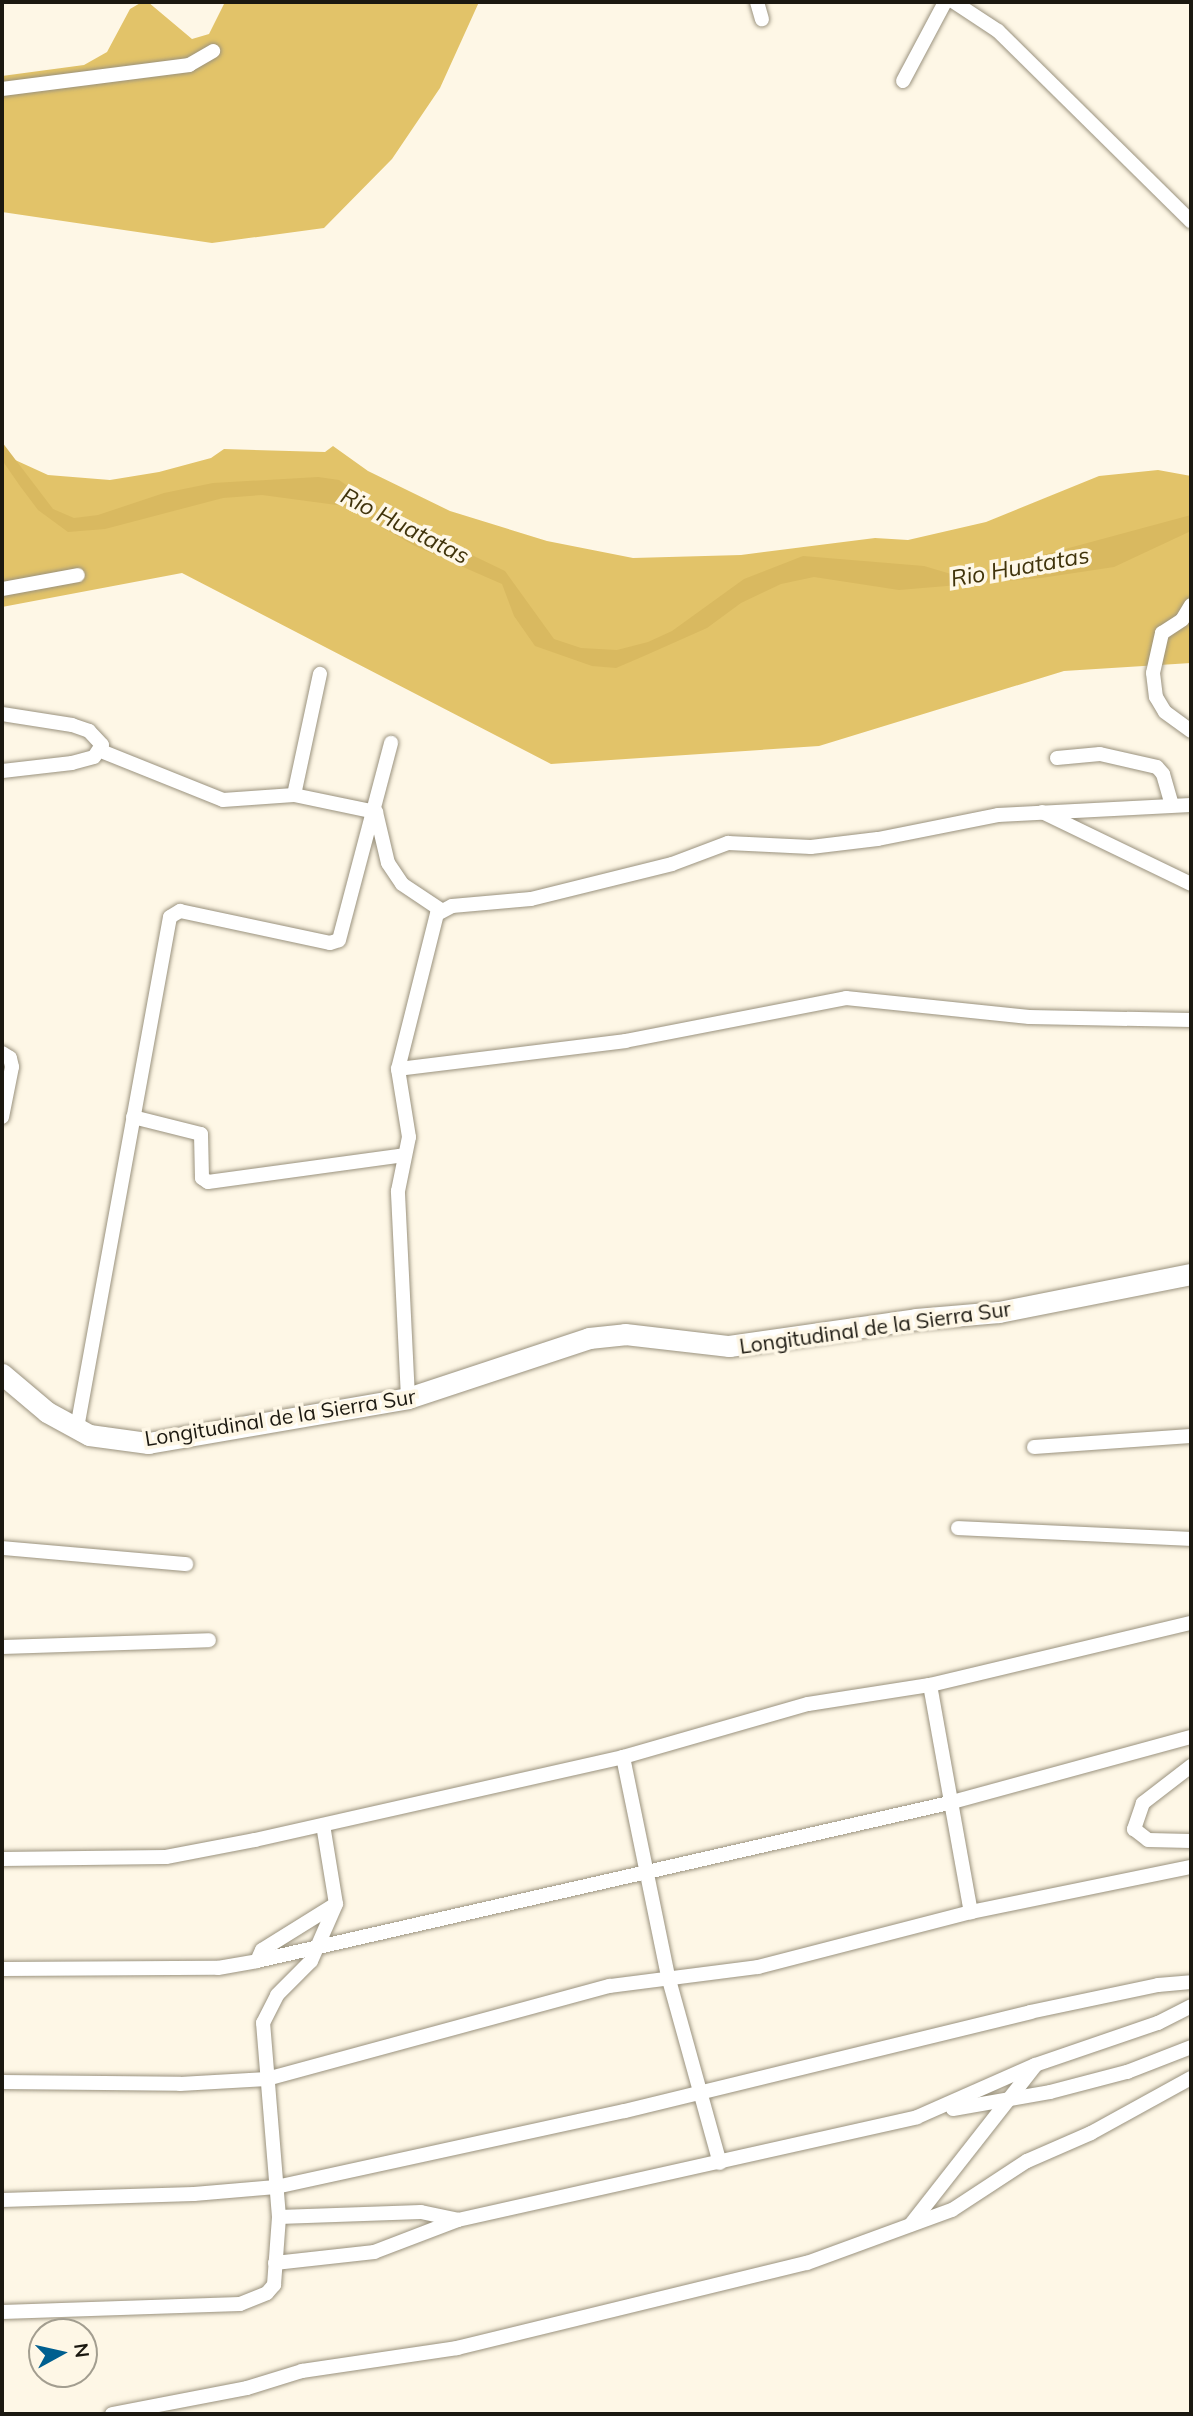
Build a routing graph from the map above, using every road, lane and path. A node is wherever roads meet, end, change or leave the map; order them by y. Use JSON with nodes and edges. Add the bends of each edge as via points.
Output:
{"nodes":[{"id":1,"x":757,"y":2,"type":"edge"},
{"id":2,"x":945,"y":2,"type":"edge"},
{"id":3,"x":954,"y":2,"type":"edge"},
{"id":4,"x":762,"y":19,"type":"dead end"},
{"id":5,"x":213,"y":51,"type":"dead end"},
{"id":6,"x":903,"y":81,"type":"dead end"},
{"id":7,"x":2,"y":89,"type":"edge"},
{"id":8,"x":1191,"y":221,"type":"edge"},
{"id":9,"x":78,"y":575,"type":"dead end"},
{"id":10,"x":2,"y":589,"type":"edge"},
{"id":11,"x":1191,"y":605,"type":"edge"},
{"id":12,"x":320,"y":674,"type":"dead end"},
{"id":13,"x":2,"y":714,"type":"edge"},
{"id":14,"x":1191,"y":731,"type":"edge"},
{"id":15,"x":391,"y":743,"type":"dead end"},
{"id":16,"x":101,"y":751,"type":"junction"},
{"id":17,"x":1057,"y":758,"type":"dead end"},
{"id":18,"x":2,"y":771,"type":"edge"},
{"id":19,"x":295,"y":795,"type":"junction"},
{"id":20,"x":1191,"y":805,"type":"edge"},
{"id":21,"x":1172,"y":806,"type":"junction"},
{"id":22,"x":1039,"y":811,"type":"junction"},
{"id":23,"x":376,"y":812,"type":"junction"},
{"id":24,"x":1191,"y":884,"type":"edge"},
{"id":25,"x":441,"y":909,"type":"junction"},
{"id":26,"x":1191,"y":1020,"type":"edge"},
{"id":27,"x":2,"y":1054,"type":"edge"},
{"id":28,"x":398,"y":1069,"type":"junction"},
{"id":29,"x":2,"y":1117,"type":"edge"},
{"id":30,"x":133,"y":1117,"type":"junction"},
{"id":31,"x":404,"y":1155,"type":"junction"},
{"id":32,"x":1191,"y":1274,"type":"edge"},
{"id":33,"x":2,"y":1374,"type":"edge"},
{"id":34,"x":408,"y":1398,"type":"junction"},
{"id":35,"x":77,"y":1428,"type":"junction"},
{"id":36,"x":1191,"y":1436,"type":"edge"},
{"id":37,"x":1034,"y":1447,"type":"dead end"},
{"id":38,"x":958,"y":1528,"type":"dead end"},
{"id":39,"x":1191,"y":1539,"type":"edge"},
{"id":40,"x":2,"y":1548,"type":"edge"},
{"id":41,"x":186,"y":1564,"type":"dead end"},
{"id":42,"x":1191,"y":1623,"type":"edge"},
{"id":43,"x":209,"y":1640,"type":"dead end"},
{"id":44,"x":2,"y":1647,"type":"edge"},
{"id":45,"x":930,"y":1685,"type":"junction"},
{"id":46,"x":1191,"y":1737,"type":"edge"},
{"id":47,"x":623,"y":1757,"type":"junction"},
{"id":48,"x":1191,"y":1766,"type":"edge"},
{"id":49,"x":949,"y":1803,"type":"junction"},
{"id":50,"x":323,"y":1825,"type":"junction"},
{"id":51,"x":1191,"y":1841,"type":"edge"},
{"id":52,"x":2,"y":1859,"type":"edge"},
{"id":53,"x":1191,"y":1867,"type":"edge"},
{"id":54,"x":645,"y":1871,"type":"junction"},
{"id":55,"x":336,"y":1904,"type":"junction"},
{"id":56,"x":971,"y":1912,"type":"junction"},
{"id":57,"x":315,"y":1948,"type":"junction"},
{"id":58,"x":257,"y":1961,"type":"junction"},
{"id":59,"x":2,"y":1969,"type":"edge"},
{"id":60,"x":668,"y":1976,"type":"junction"},
{"id":61,"x":1191,"y":1982,"type":"edge"},
{"id":62,"x":1191,"y":2006,"type":"edge"},
{"id":63,"x":1191,"y":2047,"type":"edge"},
{"id":64,"x":1035,"y":2065,"type":"junction"},
{"id":65,"x":267,"y":2078,"type":"junction"},
{"id":66,"x":1191,"y":2078,"type":"edge"},
{"id":67,"x":2,"y":2082,"type":"edge"},
{"id":68,"x":699,"y":2093,"type":"junction"},
{"id":69,"x":1011,"y":2099,"type":"junction"},
{"id":70,"x":936,"y":2111,"type":"junction"},
{"id":71,"x":720,"y":2163,"type":"junction"},
{"id":72,"x":276,"y":2186,"type":"junction"},
{"id":73,"x":2,"y":2200,"type":"edge"},
{"id":74,"x":279,"y":2217,"type":"junction"},
{"id":75,"x":458,"y":2220,"type":"junction"},
{"id":76,"x":910,"y":2225,"type":"junction"},
{"id":77,"x":275,"y":2263,"type":"junction"},
{"id":78,"x":2,"y":2312,"type":"edge"},
{"id":79,"x":113,"y":2414,"type":"edge"}],
"edges":[{"from":1,"to":4,"type":"street"},
{"from":2,"to":6,"type":"street"},
{"from":3,"to":8,"type":"street","via":[[998,31],[1116,142]]},
{"from":5,"to":7,"type":"street","via":[[189,65]]},
{"from":9,"to":10,"type":"street"},
{"from":11,"to":14,"type":"street","via":[[1182,620],[1162,633],[1153,673],[1164,712]]},
{"from":12,"to":19,"type":"street"},
{"from":13,"to":16,"type":"street","via":[[72,724],[98,738]]},
{"from":15,"to":23,"type":"street"},
{"from":16,"to":18,"type":"street","via":[[72,764]]},
{"from":16,"to":19,"type":"street","via":[[223,800]]},
{"from":17,"to":21,"type":"street","via":[[1100,754],[1157,767]]},
{"from":19,"to":23,"type":"street"},
{"from":20,"to":21,"type":"street"},
{"from":21,"to":22,"type":"street"},
{"from":22,"to":24,"type":"street"},
{"from":22,"to":25,"type":"street","via":[[811,847],[728,843],[672,864],[531,899]]},
{"from":23,"to":25,"type":"street","via":[[388,863],[402,884]]},
{"from":23,"to":30,"type":"street","via":[[339,940],[330,943],[173,912]]},
{"from":25,"to":28,"type":"street"},
{"from":26,"to":28,"type":"street","via":[[1029,1017],[846,998],[625,1041]]},
{"from":27,"to":29,"type":"street","via":[[10,1058],[12,1067]]},
{"from":28,"to":31,"type":"street","via":[[409,1137]]},
{"from":30,"to":31,"type":"street","via":[[201,1134],[202,1178],[208,1182]]},
{"from":30,"to":35,"type":"street"},
{"from":31,"to":34,"type":"street","via":[[398,1191]]},
{"from":32,"to":34,"type":"main road","name":"Longitudinal de la Sierra Sur","via":[[999,1312],[729,1346],[625,1334],[589,1338]]},
{"from":33,"to":35,"type":"main road","name":"Longitudinal de la Sierra Sur","via":[[47,1412]]},
{"from":34,"to":35,"type":"main road","name":"Longitudinal de la Sierra Sur","via":[[148,1443]]},
{"from":36,"to":37,"type":"street"},
{"from":38,"to":39,"type":"street"},
{"from":40,"to":41,"type":"street"},
{"from":42,"to":45,"type":"street"},
{"from":43,"to":44,"type":"street"},
{"from":45,"to":47,"type":"street","via":[[807,1704]]},
{"from":45,"to":49,"type":"street"},
{"from":46,"to":49,"type":"street"},
{"from":47,"to":50,"type":"street"},
{"from":47,"to":54,"type":"street"},
{"from":48,"to":51,"type":"street","via":[[1143,1803],[1134,1829],[1148,1840]]},
{"from":49,"to":54,"type":"street"},
{"from":49,"to":56,"type":"street"},
{"from":50,"to":52,"type":"street","via":[[166,1857]]},
{"from":50,"to":55,"type":"street"},
{"from":53,"to":56,"type":"street"},
{"from":54,"to":57,"type":"street"},
{"from":54,"to":60,"type":"street"},
{"from":55,"to":57,"type":"street"},
{"from":55,"to":58,"type":"street","via":[[262,1950]]},
{"from":56,"to":60,"type":"street","via":[[758,1967]]},
{"from":57,"to":58,"type":"street"},
{"from":57,"to":65,"type":"street","via":[[311,1961],[269,2009],[264,2023]]},
{"from":58,"to":59,"type":"street","via":[[218,1968]]},
{"from":60,"to":65,"type":"street","via":[[610,1986]]},
{"from":60,"to":68,"type":"street"},
{"from":61,"to":68,"type":"street","via":[[1030,2012]]},
{"from":62,"to":64,"type":"street","via":[[1158,2023]]},
{"from":63,"to":69,"type":"street","via":[[1127,2072]]},
{"from":64,"to":69,"type":"street"},
{"from":64,"to":70,"type":"street"},
{"from":65,"to":67,"type":"street","via":[[180,2084]]},
{"from":65,"to":72,"type":"street"},
{"from":66,"to":76,"type":"street","via":[[1091,2133],[1027,2161],[952,2210]]},
{"from":68,"to":71,"type":"street"},
{"from":68,"to":72,"type":"street"},
{"from":69,"to":70,"type":"street"},
{"from":69,"to":76,"type":"street"},
{"from":70,"to":71,"type":"street"},
{"from":71,"to":75,"type":"street"},
{"from":72,"to":73,"type":"street","via":[[194,2194]]},
{"from":72,"to":74,"type":"street"},
{"from":74,"to":75,"type":"street","via":[[421,2212]]},
{"from":74,"to":77,"type":"street"},
{"from":75,"to":77,"type":"street","via":[[374,2252]]},
{"from":76,"to":79,"type":"street","via":[[807,2263],[700,2293],[457,2348],[302,2371],[247,2388]]},
{"from":77,"to":78,"type":"street","via":[[274,2284],[267,2293],[240,2304]]}]}
